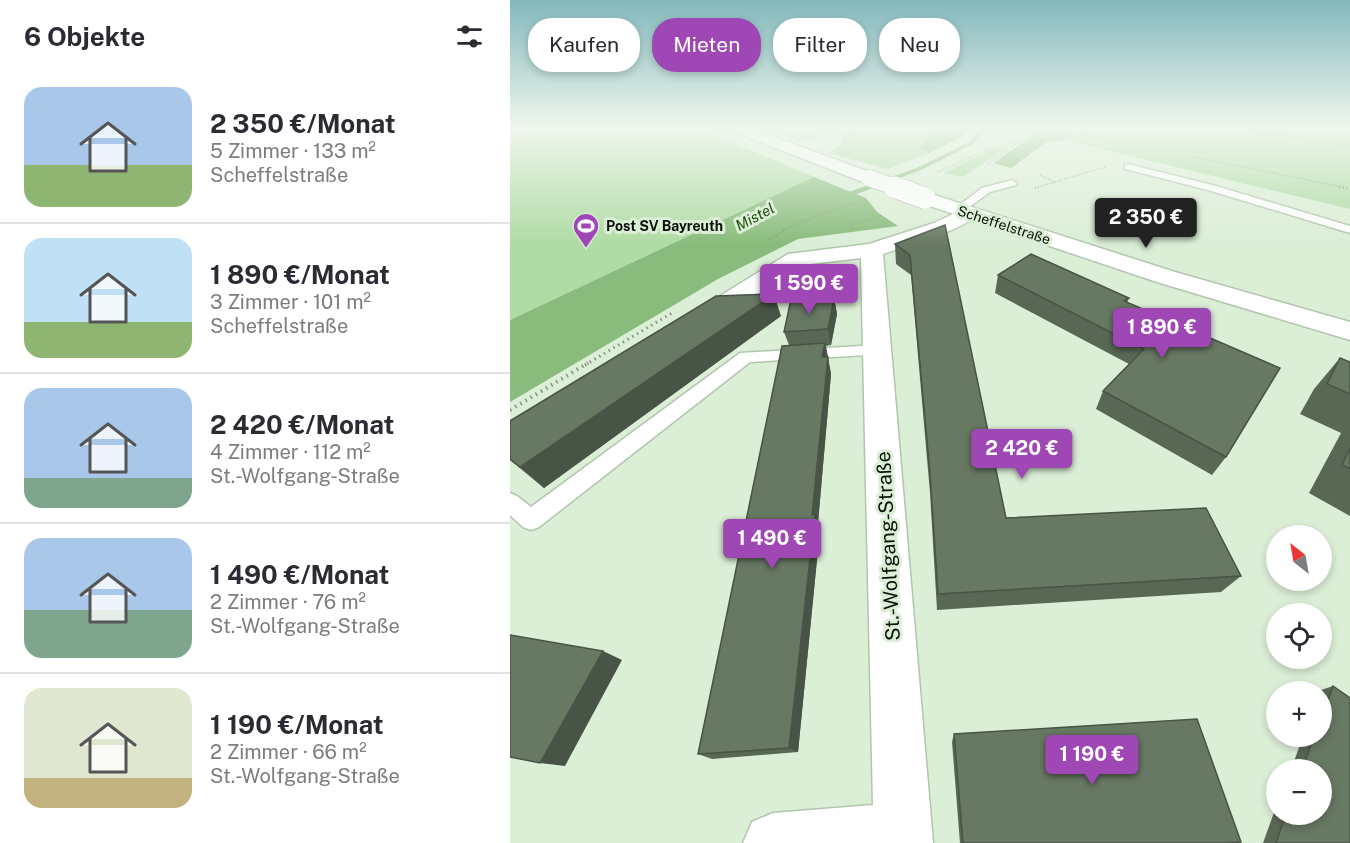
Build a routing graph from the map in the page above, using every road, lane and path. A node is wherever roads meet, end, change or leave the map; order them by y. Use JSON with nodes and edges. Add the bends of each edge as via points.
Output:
{"nodes":[{"id":1,"x":836,"y":165,"type":"edge"},
{"id":2,"x":953,"y":165,"type":"edge"},
{"id":3,"x":1112,"y":165,"type":"edge"},
{"id":4,"x":1122,"y":165,"type":"edge"},
{"id":5,"x":1235,"y":165,"type":"edge"},
{"id":6,"x":1128,"y":167,"type":"joint"},
{"id":7,"x":938,"y":172,"type":"dead end"},
{"id":8,"x":1040,"y":175,"type":"dead end"},
{"id":9,"x":1054,"y":182,"type":"junction"},
{"id":10,"x":1012,"y":183,"type":"dead end"},
{"id":11,"x":1034,"y":189,"type":"dead end"},
{"id":12,"x":1350,"y":189,"type":"edge"},
{"id":13,"x":857,"y":201,"type":"dead end"},
{"id":14,"x":963,"y":212,"type":"junction"},
{"id":15,"x":1350,"y":230,"type":"edge"},
{"id":16,"x":763,"y":243,"type":"dead end"},
{"id":17,"x":872,"y":250,"type":"junction"},
{"id":18,"x":675,"y":323,"type":"joint"},
{"id":19,"x":1350,"y":331,"type":"edge"},
{"id":20,"x":878,"y":350,"type":"junction"},
{"id":21,"x":510,"y":410,"type":"edge"},
{"id":22,"x":510,"y":502,"type":"edge"},
{"id":23,"x":903,"y":837,"type":"edge"},
{"id":24,"x":773,"y":843,"type":"edge"}],
"edges":[{"from":1,"to":14,"type":"street","name":"Scheffelstraße","bridge":true},
{"from":2,"to":7,"type":"path"},
{"from":3,"to":9,"type":"path"},
{"from":4,"to":6,"type":"path"},
{"from":5,"to":12,"type":"path"},
{"from":6,"to":15,"type":"lane"},
{"from":8,"to":9,"type":"path"},
{"from":9,"to":11,"type":"path"},
{"from":10,"to":14,"type":"lane","via":[[986,190]]},
{"from":13,"to":16,"type":"path","via":[[784,229]]},
{"from":14,"to":17,"type":"street","via":[[941,227]]},
{"from":14,"to":19,"type":"street","name":"Scheffelstraße"},
{"from":17,"to":18,"type":"street","via":[[796,260]]},
{"from":17,"to":20,"type":"street","name":"St.-Wolfgang-Straße"},
{"from":18,"to":21,"type":"path"},
{"from":20,"to":22,"type":"lane","via":[[746,357],[531,520]]},
{"from":20,"to":23,"type":"street","name":"St.-Wolfgang-Straße"},
{"from":23,"to":24,"type":"street"}]}
